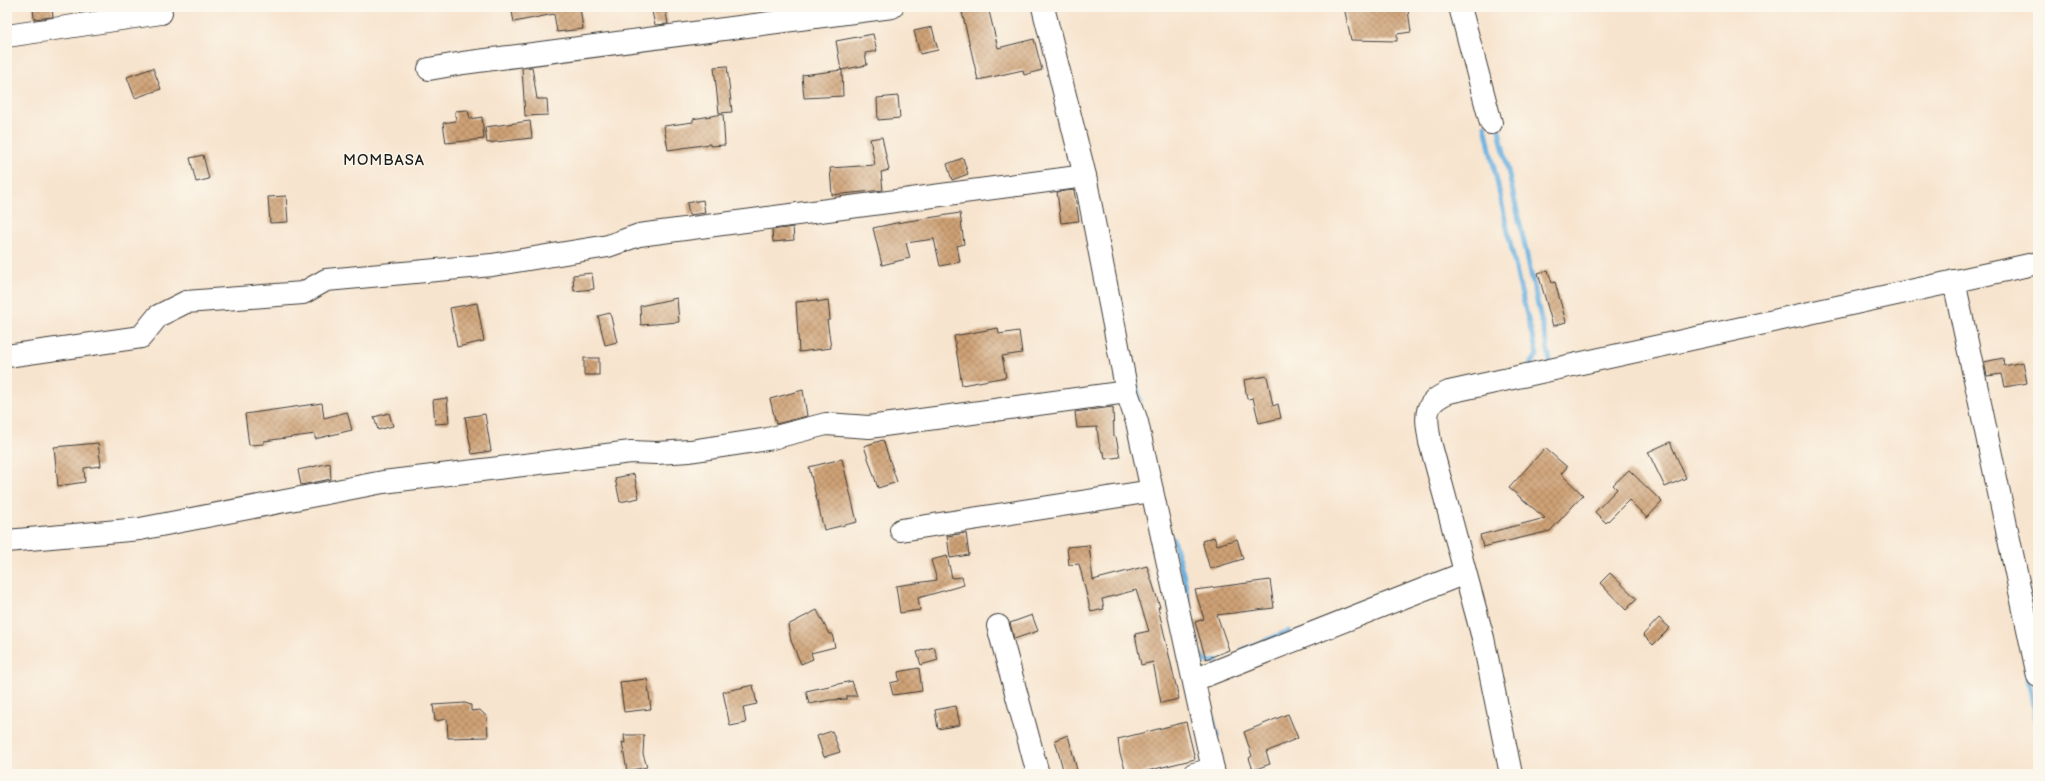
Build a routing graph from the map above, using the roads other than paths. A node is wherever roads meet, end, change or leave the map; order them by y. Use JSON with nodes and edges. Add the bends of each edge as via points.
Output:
{"nodes":[{"id":1,"x":892,"y":7,"type":"edge"},
{"id":2,"x":1043,"y":7,"type":"edge"},
{"id":3,"x":1460,"y":7,"type":"edge"},
{"id":4,"x":161,"y":13,"type":"dead end"},
{"id":5,"x":7,"y":36,"type":"edge"},
{"id":6,"x":430,"y":69,"type":"dead end"},
{"id":7,"x":1491,"y":123,"type":"dead end"},
{"id":8,"x":1085,"y":176,"type":"junction"},
{"id":9,"x":2038,"y":263,"type":"edge"},
{"id":10,"x":1954,"y":280,"type":"junction"},
{"id":11,"x":7,"y":356,"type":"edge"},
{"id":12,"x":1127,"y":392,"type":"junction"},
{"id":13,"x":1152,"y":491,"type":"junction"},
{"id":14,"x":901,"y":530,"type":"dead end"},
{"id":15,"x":7,"y":541,"type":"edge"},
{"id":16,"x":1465,"y":573,"type":"junction"},
{"id":17,"x":998,"y":626,"type":"dead end"},
{"id":18,"x":2038,"y":676,"type":"edge"},
{"id":19,"x":1194,"y":680,"type":"junction"},
{"id":20,"x":1207,"y":772,"type":"edge"},
{"id":21,"x":1038,"y":774,"type":"edge"},
{"id":22,"x":1511,"y":774,"type":"edge"}],
"edges":[{"from":1,"to":6,"type":"street"},
{"from":2,"to":8,"type":"street"},
{"from":3,"to":7,"type":"street"},
{"from":4,"to":5,"type":"street"},
{"from":8,"to":11,"type":"street","via":[[639,235],[608,246],[492,265],[326,280],[303,293],[186,302],[158,316],[141,338]]},
{"from":8,"to":12,"type":"street"},
{"from":9,"to":10,"type":"street"},
{"from":10,"to":16,"type":"street","via":[[1457,390],[1436,398],[1430,404],[1427,413],[1430,442]]},
{"from":10,"to":18,"type":"street"},
{"from":12,"to":13,"type":"street","via":[[1138,422]]},
{"from":12,"to":15,"type":"street","via":[[869,427],[826,424],[775,438],[690,451],[631,452],[383,482],[140,529]]},
{"from":13,"to":14,"type":"street"},
{"from":13,"to":19,"type":"street"},
{"from":16,"to":19,"type":"street"},
{"from":16,"to":22,"type":"street","via":[[1483,638]]},
{"from":17,"to":21,"type":"street"},
{"from":19,"to":20,"type":"street"}]}
